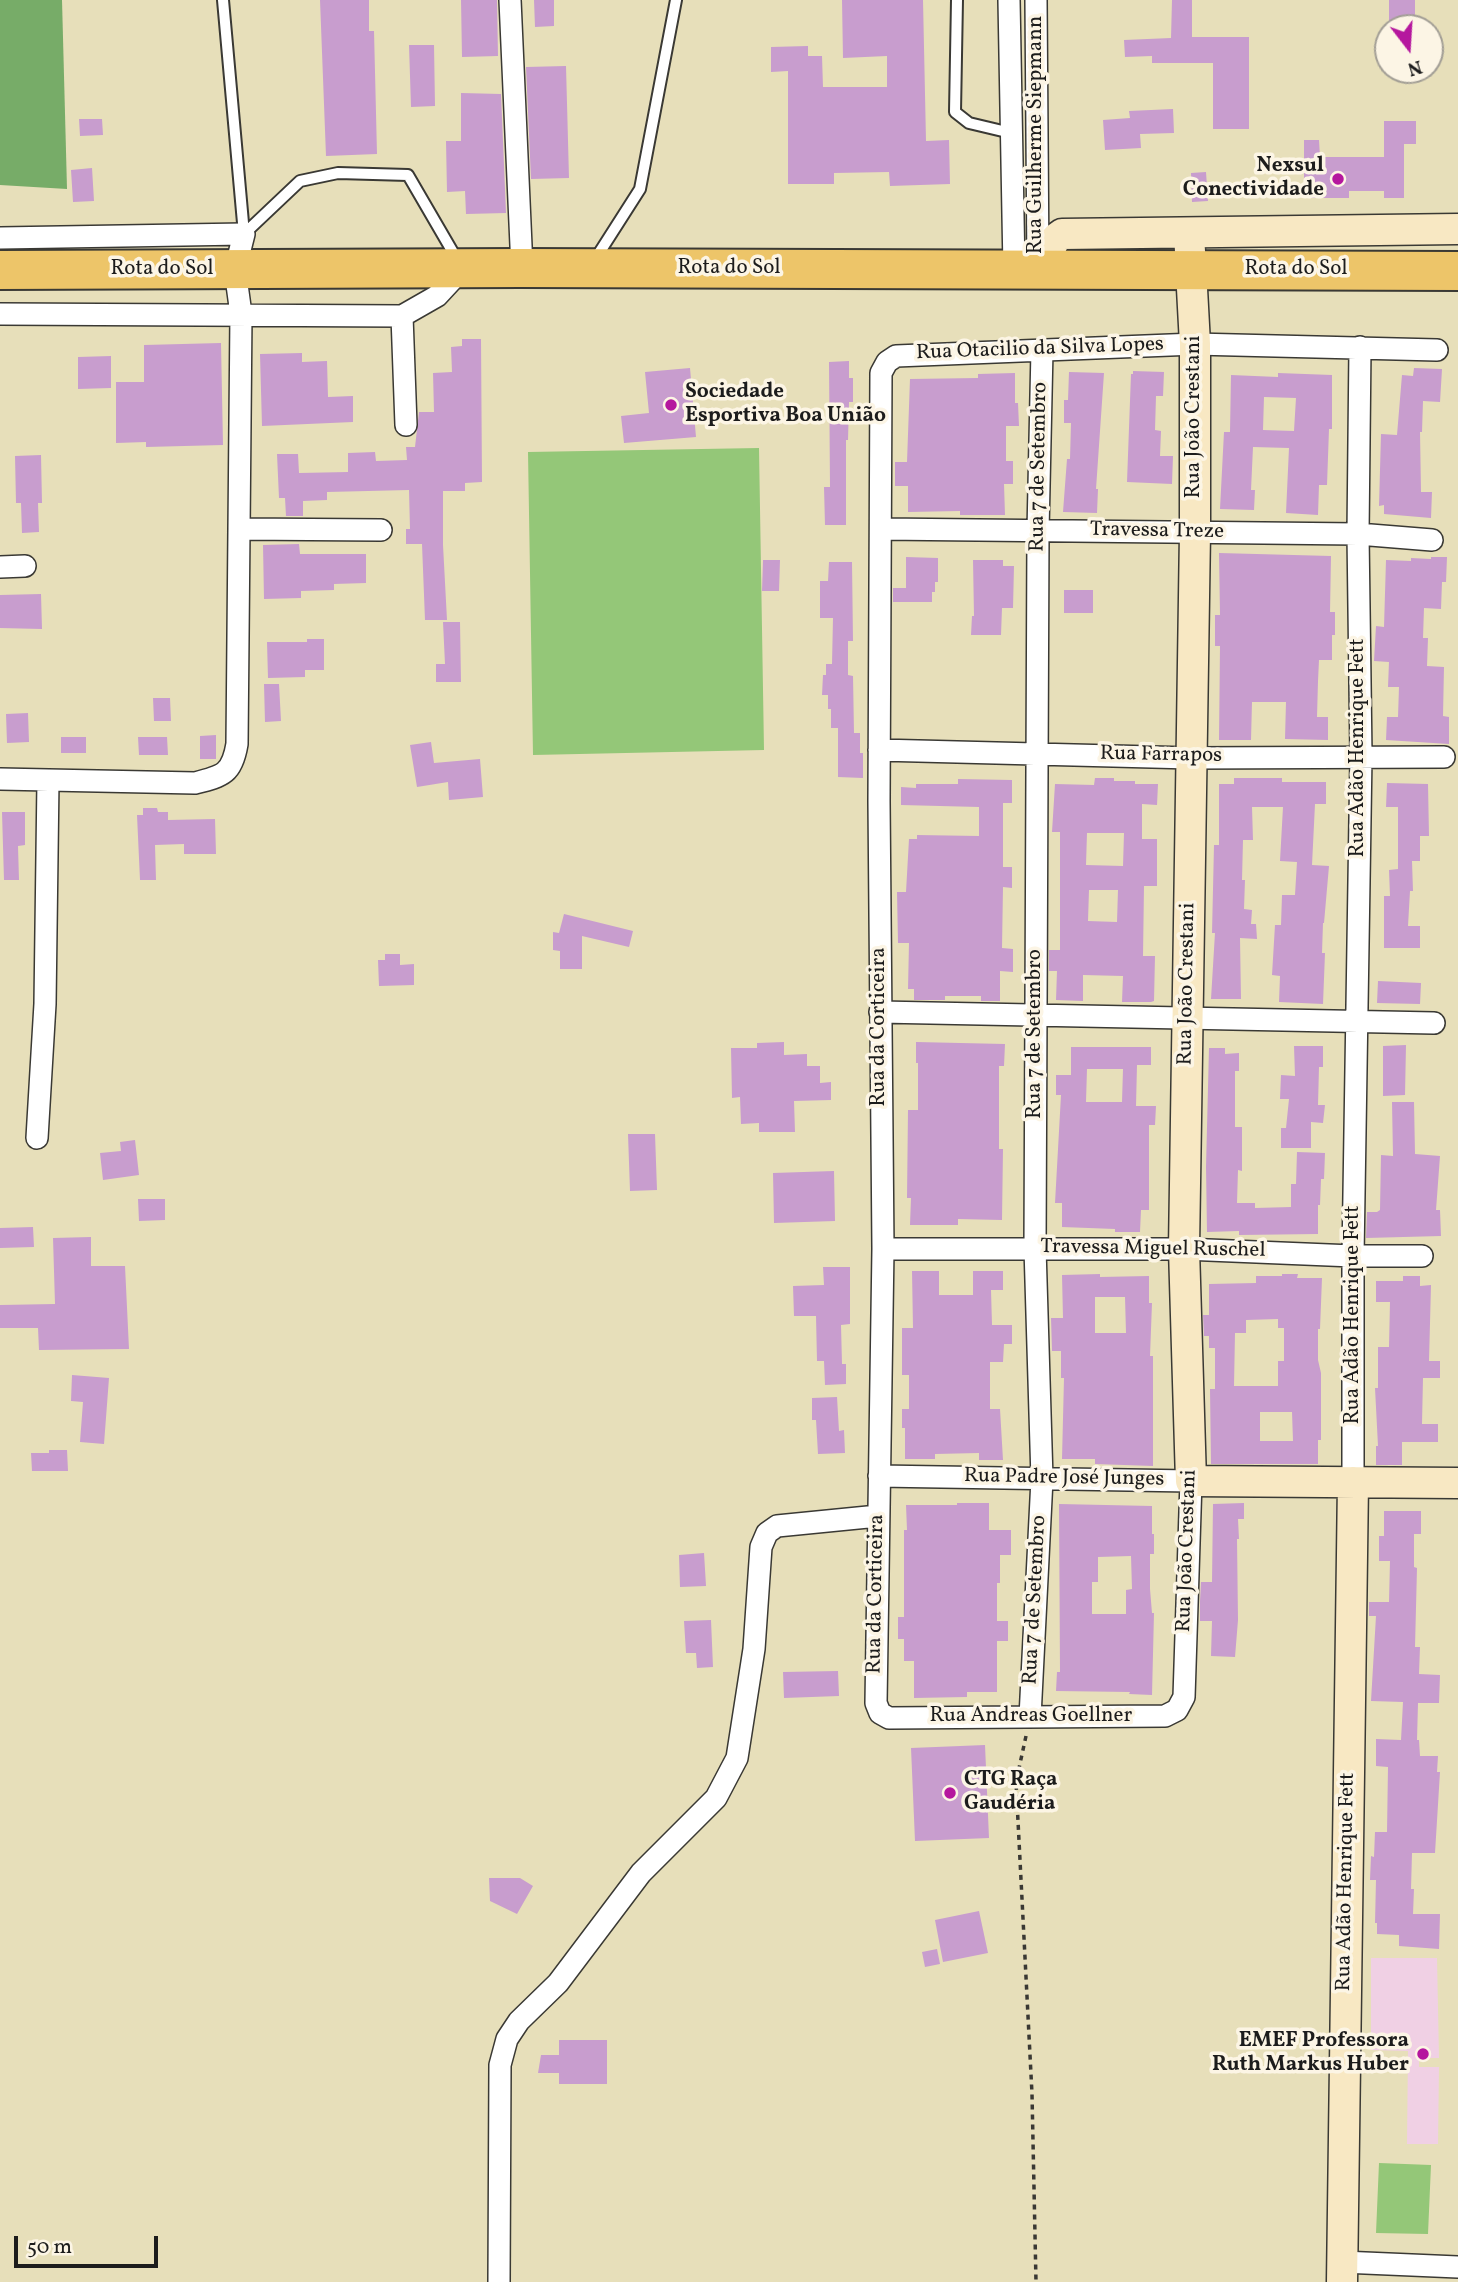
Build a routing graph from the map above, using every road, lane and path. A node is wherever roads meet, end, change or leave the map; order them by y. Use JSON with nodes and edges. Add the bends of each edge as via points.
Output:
{"nodes":[{"id":1,"x":223,"y":0,"type":"edge"},
{"id":2,"x":510,"y":0,"type":"edge"},
{"id":3,"x":676,"y":0,"type":"edge"},
{"id":4,"x":957,"y":0,"type":"edge"},
{"id":5,"x":1009,"y":0,"type":"edge"},
{"id":6,"x":1036,"y":0,"type":"edge"},
{"id":7,"x":1011,"y":133,"type":"junction"},
{"id":8,"x":1458,"y":229,"type":"edge"},
{"id":9,"x":1189,"y":233,"type":"junction"},
{"id":10,"x":0,"y":238,"type":"edge"},
{"id":11,"x":239,"y":252,"type":"junction"},
{"id":12,"x":1035,"y":255,"type":"junction"},
{"id":13,"x":522,"y":268,"type":"junction"},
{"id":14,"x":588,"y":269,"type":"junction"},
{"id":15,"x":0,"y":270,"type":"edge"},
{"id":16,"x":462,"y":270,"type":"junction"},
{"id":17,"x":1191,"y":271,"type":"junction"},
{"id":18,"x":1458,"y":271,"type":"edge"},
{"id":19,"x":0,"y":314,"type":"edge"},
{"id":20,"x":241,"y":314,"type":"junction"},
{"id":21,"x":402,"y":316,"type":"junction"},
{"id":22,"x":1195,"y":344,"type":"junction"},
{"id":23,"x":1360,"y":347,"type":"junction"},
{"id":24,"x":1042,"y":350,"type":"junction"},
{"id":25,"x":1437,"y":350,"type":"dead end"},
{"id":26,"x":896,"y":356,"type":"joint"},
{"id":27,"x":405,"y":425,"type":"dead end"},
{"id":28,"x":239,"y":529,"type":"junction"},
{"id":29,"x":881,"y":529,"type":"junction"},
{"id":30,"x":381,"y":530,"type":"dead end"},
{"id":31,"x":1038,"y":531,"type":"junction"},
{"id":32,"x":1195,"y":532,"type":"junction"},
{"id":33,"x":1358,"y":534,"type":"junction"},
{"id":34,"x":1432,"y":540,"type":"dead end"},
{"id":35,"x":0,"y":566,"type":"edge"},
{"id":36,"x":24,"y":566,"type":"dead end"},
{"id":37,"x":879,"y":750,"type":"junction"},
{"id":38,"x":1037,"y":754,"type":"junction"},
{"id":39,"x":1361,"y":756,"type":"junction"},
{"id":40,"x":1444,"y":757,"type":"dead end"},
{"id":41,"x":1191,"y":758,"type":"junction"},
{"id":42,"x":0,"y":779,"type":"edge"},
{"id":43,"x":48,"y":780,"type":"junction"},
{"id":44,"x":880,"y":1012,"type":"junction"},
{"id":45,"x":1036,"y":1016,"type":"junction"},
{"id":46,"x":1188,"y":1019,"type":"junction"},
{"id":47,"x":1358,"y":1022,"type":"junction"},
{"id":48,"x":1434,"y":1023,"type":"dead end"},
{"id":49,"x":37,"y":1138,"type":"dead end"},
{"id":50,"x":1035,"y":1248,"type":"junction"},
{"id":51,"x":883,"y":1249,"type":"junction"},
{"id":52,"x":1184,"y":1249,"type":"junction"},
{"id":53,"x":1353,"y":1256,"type":"junction"},
{"id":54,"x":1423,"y":1256,"type":"dead end"},
{"id":55,"x":879,"y":1476,"type":"junction"},
{"id":56,"x":1042,"y":1479,"type":"junction"},
{"id":57,"x":1191,"y":1481,"type":"junction"},
{"id":58,"x":1353,"y":1482,"type":"junction"},
{"id":59,"x":1458,"y":1483,"type":"edge"},
{"id":60,"x":878,"y":1516,"type":"junction"},
{"id":61,"x":1184,"y":1697,"type":"joint"},
{"id":62,"x":876,"y":1703,"type":"joint"},
{"id":63,"x":1030,"y":1717,"type":"junction"},
{"id":64,"x":1458,"y":2267,"type":"edge"},
{"id":65,"x":1342,"y":2272,"type":"edge"},
{"id":66,"x":499,"y":2282,"type":"edge"},
{"id":67,"x":1036,"y":2282,"type":"edge"}],
"edges":[{"from":1,"to":11,"type":"lane"},
{"from":2,"to":13,"type":"street"},
{"from":3,"to":14,"type":"lane","via":[[640,189]]},
{"from":4,"to":7,"type":"lane","via":[[955,112],[968,123]]},
{"from":5,"to":7,"type":"street","name":"Rua Guilherme Siepmann"},
{"from":6,"to":12,"type":"street","name":"Rua Guilherme Siepmann"},
{"from":7,"to":12,"type":"street","name":"Rua Guilherme Siepmann"},
{"from":8,"to":9,"type":"street"},
{"from":9,"to":12,"type":"street","via":[[1062,234]]},
{"from":9,"to":17,"type":"street","name":"Rua João Crestani"},
{"from":10,"to":11,"type":"street"},
{"from":11,"to":15,"type":"highway","name":"Rota do Sol"},
{"from":11,"to":16,"type":"highway","name":"Rota do Sol"},
{"from":11,"to":16,"type":"lane","via":[[300,181],[338,173],[408,174]]},
{"from":11,"to":20,"type":"street"},
{"from":12,"to":14,"type":"highway","name":"Rota do Sol"},
{"from":12,"to":17,"type":"highway","name":"Rota do Sol"},
{"from":13,"to":14,"type":"highway","name":"Rota do Sol"},
{"from":13,"to":16,"type":"highway","name":"Rota do Sol"},
{"from":16,"to":21,"type":"street","via":[[437,296]]},
{"from":17,"to":18,"type":"highway","name":"Rota do Sol"},
{"from":17,"to":22,"type":"street","name":"Rua João Crestani"},
{"from":19,"to":20,"type":"street"},
{"from":20,"to":21,"type":"street"},
{"from":20,"to":28,"type":"street"},
{"from":21,"to":27,"type":"street"},
{"from":22,"to":23,"type":"street","name":"Rua Otacilio da Silva Lopes"},
{"from":22,"to":24,"type":"street","name":"Rua Otacilio da Silva Lopes"},
{"from":22,"to":32,"type":"street","name":"Rua João Crestani"},
{"from":23,"to":25,"type":"street","name":"Rua Otacilio da Silva Lopes"},
{"from":23,"to":33,"type":"street","name":"Rua Adão Henrique Fett"},
{"from":24,"to":26,"type":"street","name":"Rua Otacilio da Silva Lopes"},
{"from":24,"to":31,"type":"street","name":"Rua 7 de Setembro"},
{"from":26,"to":29,"type":"street","name":"Rua da Corticeira","via":[[881,373]]},
{"from":28,"to":30,"type":"street"},
{"from":28,"to":43,"type":"street","via":[[234,763],[221,776],[195,783]]},
{"from":29,"to":31,"type":"street","name":"Travessa Treze"},
{"from":29,"to":37,"type":"street","name":"Rua da Corticeira"},
{"from":31,"to":32,"type":"street","name":"Travessa Treze"},
{"from":31,"to":38,"type":"street","name":"Rua 7 de Setembro"},
{"from":32,"to":33,"type":"street","name":"Travessa Treze"},
{"from":32,"to":41,"type":"street","name":"Rua João Crestani"},
{"from":33,"to":34,"type":"street","name":"Travessa Treze"},
{"from":33,"to":39,"type":"street","name":"Rua Adão Henrique Fett"},
{"from":35,"to":36,"type":"street"},
{"from":37,"to":38,"type":"street","name":"Rua Farrapos"},
{"from":37,"to":44,"type":"street","name":"Rua da Corticeira"},
{"from":38,"to":41,"type":"street","name":"Rua Farrapos"},
{"from":38,"to":45,"type":"street","name":"Rua 7 de Setembro"},
{"from":39,"to":40,"type":"street","name":"Rua Farrapos"},
{"from":39,"to":41,"type":"street","name":"Rua Farrapos"},
{"from":39,"to":47,"type":"street","name":"Rua Adão Henrique Fett"},
{"from":41,"to":46,"type":"street","name":"Rua João Crestani"},
{"from":42,"to":43,"type":"street"},
{"from":43,"to":49,"type":"street","via":[[45,1004]]},
{"from":44,"to":45,"type":"street"},
{"from":44,"to":51,"type":"street","name":"Rua da Corticeira"},
{"from":45,"to":46,"type":"street"},
{"from":45,"to":50,"type":"street","name":"Rua 7 de Setembro"},
{"from":46,"to":47,"type":"street"},
{"from":46,"to":52,"type":"street","name":"Rua João Crestani"},
{"from":47,"to":48,"type":"street"},
{"from":47,"to":53,"type":"street","name":"Rua Adão Henrique Fett"},
{"from":50,"to":51,"type":"street","name":"Travessa Miguel Ruschel"},
{"from":50,"to":52,"type":"street","name":"Travessa Miguel Ruschel"},
{"from":50,"to":56,"type":"street","name":"Rua 7 de Setembro"},
{"from":51,"to":55,"type":"street","name":"Rua da Corticeira"},
{"from":52,"to":53,"type":"street","name":"Travessa Miguel Ruschel"},
{"from":52,"to":57,"type":"street","name":"Rua João Crestani"},
{"from":53,"to":54,"type":"street","name":"Travessa Miguel Ruschel"},
{"from":53,"to":58,"type":"street","name":"Rua Adão Henrique Fett"},
{"from":55,"to":56,"type":"street","name":"Rua Padre José Junges"},
{"from":55,"to":60,"type":"street","name":"Rua da Corticeira"},
{"from":56,"to":57,"type":"street","name":"Rua Padre José Junges"},
{"from":56,"to":63,"type":"street","name":"Rua 7 de Setembro"},
{"from":57,"to":58,"type":"street","name":"Rua Padre José Junges"},
{"from":57,"to":61,"type":"street","name":"Rua João Crestani"},
{"from":58,"to":59,"type":"street","name":"Rua Padre José Junges"},
{"from":58,"to":65,"type":"street","name":"Rua Adão Henrique Fett"},
{"from":60,"to":62,"type":"street","name":"Rua da Corticeira"},
{"from":60,"to":66,"type":"street","via":[[777,1526],[767,1533],[761,1547],[754,1649],[737,1758],[716,1798],[641,1873],[558,1983],[507,2039],[500,2065]]},
{"from":61,"to":63,"type":"street","name":"Rua Andreas Goellner","via":[[1177,1710],[1165,1716]]},
{"from":62,"to":63,"type":"street","name":"Rua Andreas Goellner","via":[[880,1713],[889,1718]]},
{"from":63,"to":67,"type":"path","via":[[1016,1782],[1032,2094]]},
{"from":64,"to":65,"type":"street"}]}
